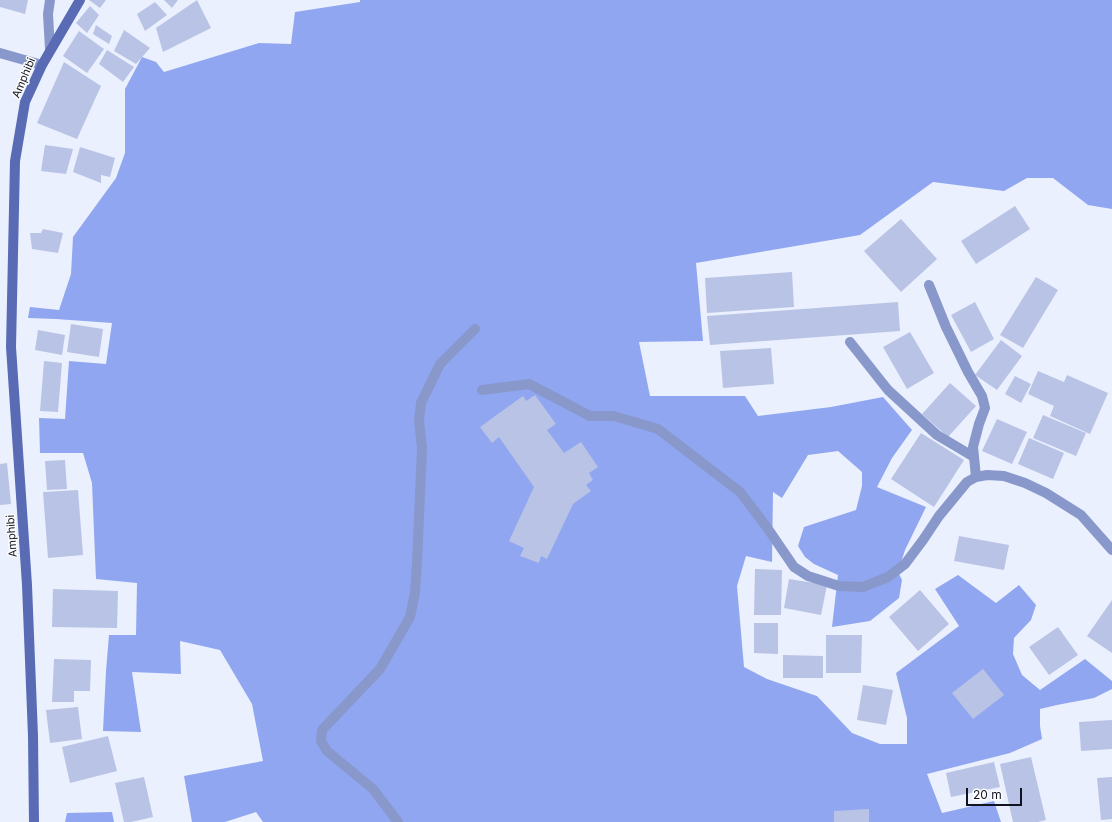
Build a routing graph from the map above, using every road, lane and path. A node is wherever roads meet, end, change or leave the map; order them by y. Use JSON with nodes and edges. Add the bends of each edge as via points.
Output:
{"nodes":[{"id":1,"x":50,"y":0,"type":"edge"},
{"id":2,"x":80,"y":0,"type":"edge"},
{"id":3,"x":50,"y":49,"type":"junction"},
{"id":4,"x":0,"y":53,"type":"edge"},
{"id":5,"x":42,"y":65,"type":"junction"},
{"id":6,"x":930,"y":285,"type":"dead end"},
{"id":7,"x":475,"y":329,"type":"dead end"},
{"id":8,"x":850,"y":342,"type":"dead end"},
{"id":9,"x":482,"y":390,"type":"dead end"},
{"id":10,"x":974,"y":457,"type":"junction"},
{"id":11,"x":976,"y":477,"type":"junction"},
{"id":12,"x":1112,"y":550,"type":"edge"},
{"id":13,"x":34,"y":822,"type":"edge"},
{"id":14,"x":398,"y":822,"type":"edge"}],
"edges":[{"from":1,"to":3,"type":"street"},
{"from":2,"to":3,"type":"main road","name":"Amphibi"},
{"from":3,"to":5,"type":"main road","name":"Amphibi"},
{"from":4,"to":5,"type":"street"},
{"from":5,"to":13,"type":"main road","name":"Amphibi","via":[[25,102],[15,160],[11,347],[27,585]]},
{"from":6,"to":10,"type":"street","via":[[946,327],[982,396],[985,408],[973,447]]},
{"from":7,"to":14,"type":"street","via":[[440,364],[421,403],[419,421],[422,448],[417,563],[410,616],[380,669],[322,730],[321,741],[327,751],[373,789]]},
{"from":8,"to":10,"type":"street","via":[[888,390],[937,435]]},
{"from":9,"to":11,"type":"street","via":[[529,384],[590,416],[614,416],[658,429],[740,492],[794,567],[808,576],[840,586],[863,587],[888,577],[905,564],[944,510],[967,482]]},
{"from":10,"to":11,"type":"street"},
{"from":11,"to":12,"type":"street","via":[[1004,476],[1046,493],[1082,515]]}]}
